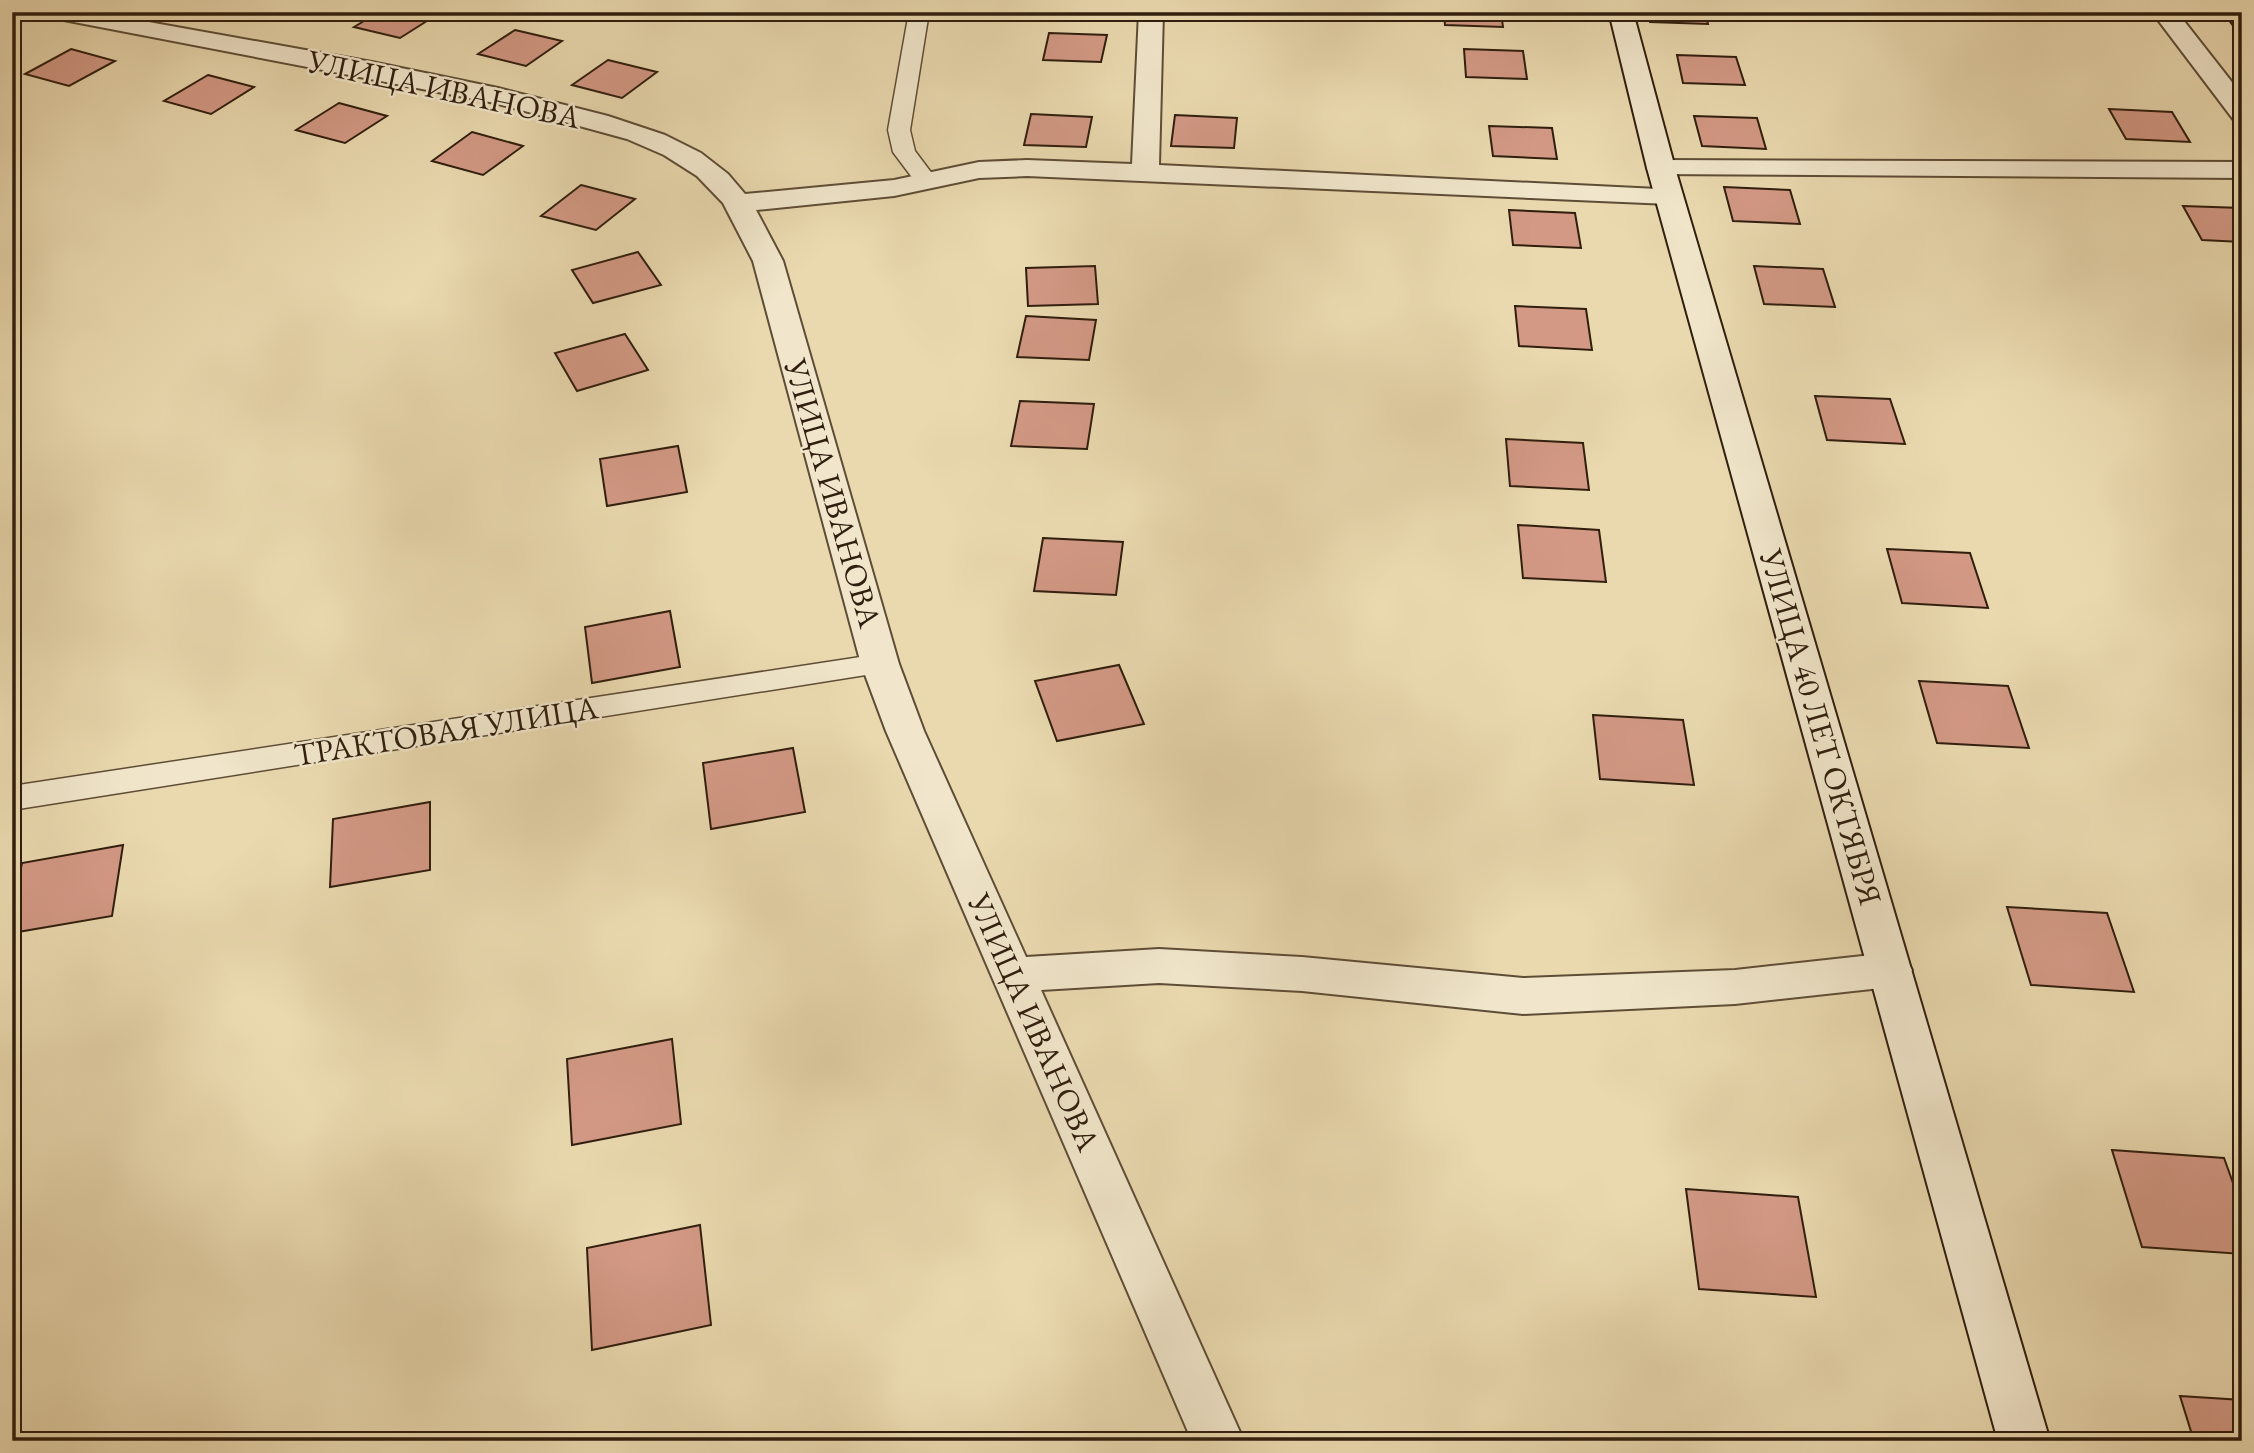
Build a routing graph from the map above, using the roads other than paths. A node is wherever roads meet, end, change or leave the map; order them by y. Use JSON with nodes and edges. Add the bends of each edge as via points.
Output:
{"nodes":[{"id":1,"x":57,"y":12,"type":"edge"},
{"id":2,"x":919,"y":12,"type":"edge"},
{"id":3,"x":1151,"y":12,"type":"edge"},
{"id":4,"x":1620,"y":12,"type":"edge"},
{"id":5,"x":2164,"y":12,"type":"edge"},
{"id":6,"x":2242,"y":113,"type":"edge"},
{"id":7,"x":2242,"y":170,"type":"edge"},
{"id":8,"x":1145,"y":172,"type":"junction"},
{"id":9,"x":925,"y":179,"type":"junction"},
{"id":10,"x":1665,"y":182,"type":"junction"},
{"id":11,"x":740,"y":203,"type":"junction"},
{"id":12,"x":880,"y":664,"type":"junction"},
{"id":13,"x":12,"y":798,"type":"edge"},
{"id":14,"x":1890,"y":970,"type":"junction"},
{"id":15,"x":1013,"y":975,"type":"junction"},
{"id":16,"x":1218,"y":1441,"type":"edge"},
{"id":17,"x":2024,"y":1441,"type":"edge"}],
"edges":[{"from":1,"to":11,"type":"street","name":"УЛИЦА ИВАНОВА","via":[[401,74],[627,130],[707,169]]},
{"from":2,"to":9,"type":"lane","via":[[899,130],[904,152]]},
{"from":3,"to":8,"type":"street"},
{"from":4,"to":10,"type":"street","name":"УЛИЦА 40 ЛЕТ ОКТЯБРЯ"},
{"from":5,"to":6,"type":"street"},
{"from":7,"to":10,"type":"street"},
{"from":8,"to":9,"type":"street","via":[[979,170]]},
{"from":8,"to":10,"type":"street"},
{"from":9,"to":11,"type":"street","via":[[894,188]]},
{"from":10,"to":14,"type":"street","name":"УЛИЦА 40 ЛЕТ ОКТЯБРЯ"},
{"from":11,"to":12,"type":"street","name":"УЛИЦА ИВАНОВА","via":[[768,261]]},
{"from":12,"to":13,"type":"lane","name":"ТРАКТОВАЯ УЛИЦА"},
{"from":12,"to":15,"type":"street","name":"УЛИЦА ИВАНОВА"},
{"from":14,"to":15,"type":"street","via":[[1735,987],[1523,996],[1302,974],[1159,966]]},
{"from":14,"to":17,"type":"street","name":"УЛИЦА 40 ЛЕТ ОКТЯБРЯ"},
{"from":15,"to":16,"type":"street","name":"УЛИЦА ИВАНОВА"}]}
